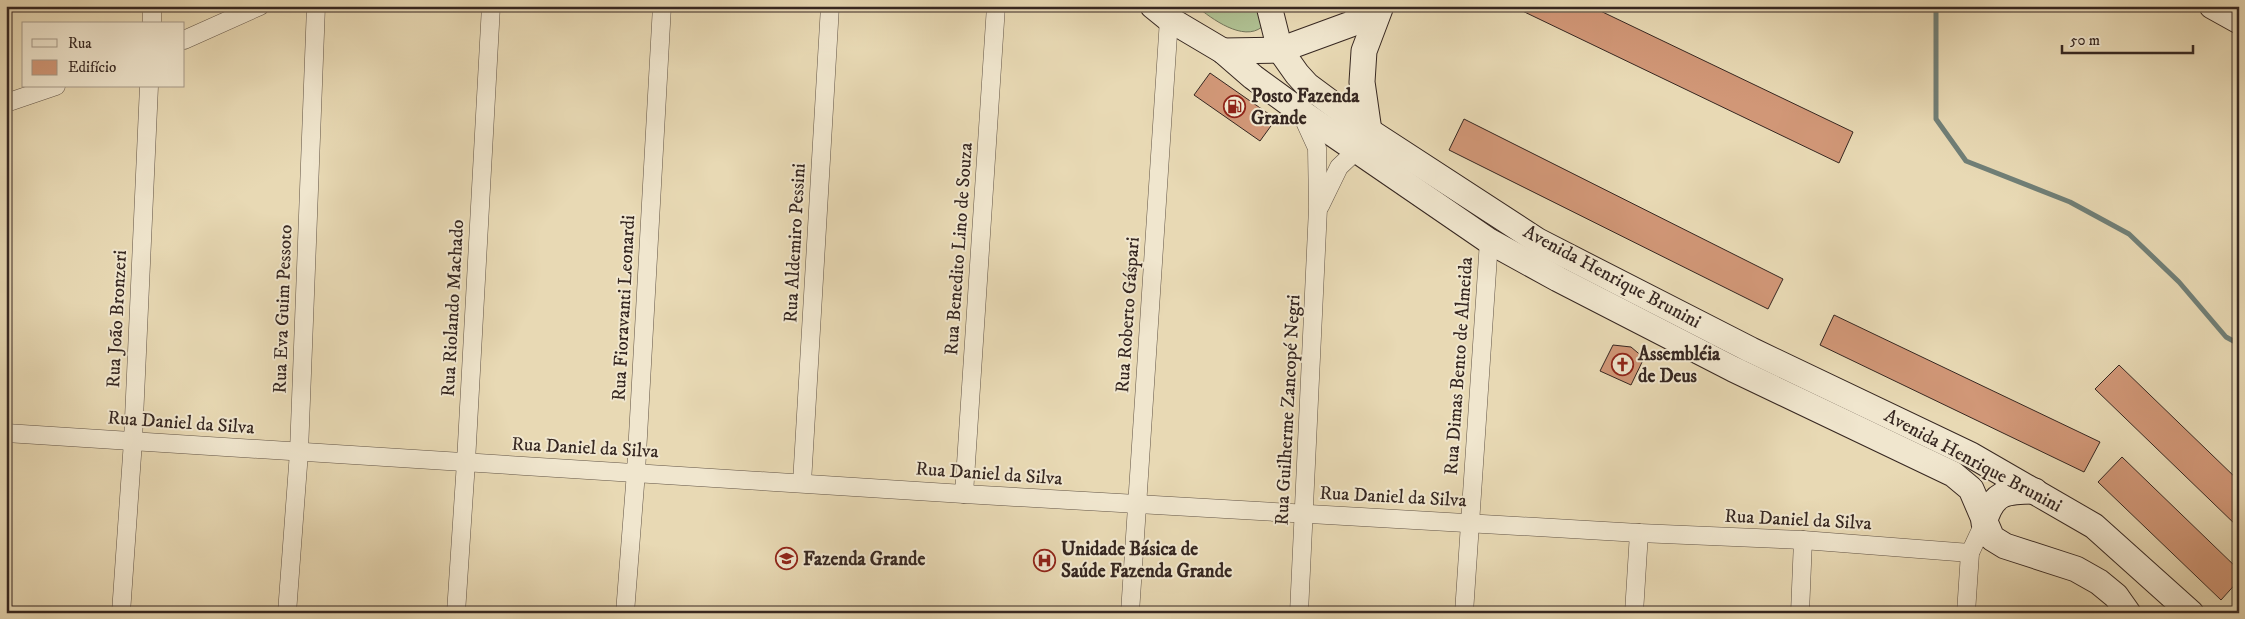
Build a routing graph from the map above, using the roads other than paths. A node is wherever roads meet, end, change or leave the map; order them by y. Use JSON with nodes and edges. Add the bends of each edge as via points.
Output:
{"nodes":[{"id":1,"x":152,"y":6,"type":"edge"},
{"id":2,"x":260,"y":6,"type":"edge"},
{"id":3,"x":316,"y":6,"type":"edge"},
{"id":4,"x":491,"y":6,"type":"edge"},
{"id":5,"x":662,"y":6,"type":"edge"},
{"id":6,"x":830,"y":6,"type":"edge"},
{"id":7,"x":996,"y":6,"type":"edge"},
{"id":8,"x":1268,"y":6,"type":"edge"},
{"id":9,"x":1373,"y":6,"type":"edge"},
{"id":10,"x":1381,"y":6,"type":"edge"},
{"id":11,"x":2212,"y":6,"type":"edge"},
{"id":12,"x":1161,"y":13,"type":"edge"},
{"id":13,"x":2239,"y":21,"type":"edge"},
{"id":14,"x":152,"y":22,"type":"edge"},
{"id":15,"x":185,"y":40,"type":"edge"},
{"id":16,"x":1280,"y":50,"type":"junction"},
{"id":17,"x":1223,"y":51,"type":"junction"},
{"id":18,"x":50,"y":88,"type":"edge"},
{"id":19,"x":149,"y":88,"type":"edge"},
{"id":20,"x":6,"y":103,"type":"edge"},
{"id":21,"x":1301,"y":112,"type":"junction"},
{"id":22,"x":1363,"y":140,"type":"junction"},
{"id":23,"x":1318,"y":208,"type":"junction"},
{"id":24,"x":1489,"y":241,"type":"junction"},
{"id":25,"x":6,"y":434,"type":"edge"},
{"id":26,"x":133,"y":441,"type":"junction"},
{"id":27,"x":299,"y":452,"type":"junction"},
{"id":28,"x":466,"y":462,"type":"junction"},
{"id":29,"x":636,"y":472,"type":"junction"},
{"id":30,"x":802,"y":483,"type":"junction"},
{"id":31,"x":2035,"y":491,"type":"junction"},
{"id":32,"x":964,"y":494,"type":"junction"},
{"id":33,"x":1137,"y":504,"type":"junction"},
{"id":34,"x":1304,"y":514,"type":"junction"},
{"id":35,"x":1469,"y":522,"type":"junction"},
{"id":36,"x":1984,"y":523,"type":"junction"},
{"id":37,"x":1639,"y":533,"type":"junction"},
{"id":38,"x":1803,"y":540,"type":"junction"},
{"id":39,"x":1970,"y":553,"type":"junction"},
{"id":40,"x":2184,"y":609,"type":"edge"},
{"id":41,"x":121,"y":613,"type":"edge"},
{"id":42,"x":287,"y":613,"type":"edge"},
{"id":43,"x":456,"y":613,"type":"edge"},
{"id":44,"x":625,"y":613,"type":"edge"},
{"id":45,"x":1130,"y":613,"type":"edge"},
{"id":46,"x":1299,"y":613,"type":"edge"},
{"id":47,"x":1464,"y":613,"type":"edge"},
{"id":48,"x":1634,"y":613,"type":"edge"},
{"id":49,"x":1800,"y":613,"type":"edge"},
{"id":50,"x":1966,"y":613,"type":"edge"},
{"id":51,"x":2128,"y":613,"type":"edge"}],
"edges":[{"from":1,"to":14,"type":"street"},
{"from":2,"to":15,"type":"street"},
{"from":3,"to":27,"type":"street","name":"Rua Eva Guim Pessoto"},
{"from":4,"to":28,"type":"street","name":"Rua Riolando Machado"},
{"from":5,"to":29,"type":"street","name":"Rua Fioravanti Leonardi"},
{"from":6,"to":30,"type":"street","name":"Rua Aldemiro Pessini"},
{"from":7,"to":32,"type":"street","name":"Rua Benedito Lino de Souza"},
{"from":8,"to":16,"type":"main road"},
{"from":9,"to":16,"type":"main road","via":[[1351,24]]},
{"from":10,"to":22,"type":"main road","via":[[1364,50]]},
{"from":11,"to":13,"type":"main road"},
{"from":12,"to":17,"type":"main road","name":"Avenida Henrique Brunini"},
{"from":12,"to":33,"type":"street","name":"Rua Roberto Gáspari"},
{"from":16,"to":17,"type":"main road"},
{"from":16,"to":22,"type":"main road","name":"Avenida Henrique Brunini","via":[[1307,85]]},
{"from":17,"to":21,"type":"main road","name":"Avenida Henrique Brunini"},
{"from":18,"to":20,"type":"street"},
{"from":19,"to":26,"type":"street","name":"Rua João Bronzeri"},
{"from":21,"to":22,"type":"main road","name":"Avenida Henrique Brunini"},
{"from":21,"to":23,"type":"street","name":"Rua Guilherme Zancopé Negri","via":[[1317,148]]},
{"from":22,"to":23,"type":"street","name":"Rua Guilherme Zancopé Negri","via":[[1339,168]]},
{"from":22,"to":24,"type":"main road","name":"Avenida Henrique Brunini"},
{"from":22,"to":31,"type":"main road","name":"Avenida Henrique Brunini","via":[[1538,240],[1751,350],[1971,455]]},
{"from":23,"to":34,"type":"street","name":"Rua Guilherme Zancopé Negri"},
{"from":24,"to":35,"type":"street","name":"Rua Dimas Bento de Almeida"},
{"from":24,"to":36,"type":"main road","name":"Avenida Henrique Brunini","via":[[1733,369],[1953,474],[1971,490],[1980,504]]},
{"from":25,"to":26,"type":"street","name":"Rua Daniel da Silva"},
{"from":26,"to":27,"type":"street","name":"Rua Daniel da Silva"},
{"from":26,"to":41,"type":"street","name":"Rua João Bronzeri"},
{"from":27,"to":28,"type":"street","name":"Rua Daniel da Silva"},
{"from":27,"to":42,"type":"street","name":"Rua Eva Guim Pessoto"},
{"from":28,"to":29,"type":"street","name":"Rua Daniel da Silva"},
{"from":28,"to":43,"type":"street","name":"Rua Riolando Machado"},
{"from":29,"to":30,"type":"street","name":"Rua Daniel da Silva"},
{"from":29,"to":44,"type":"street","name":"Rua Fioravanti Leonardi"},
{"from":30,"to":32,"type":"street","name":"Rua Daniel da Silva"},
{"from":31,"to":36,"type":"main road","via":[[2000,494],[1989,507]]},
{"from":31,"to":40,"type":"main road","name":"Avenida Henrique Brunini","via":[[2094,526]]},
{"from":32,"to":33,"type":"street","name":"Rua Daniel da Silva"},
{"from":33,"to":34,"type":"street","name":"Rua Daniel da Silva"},
{"from":33,"to":45,"type":"street","name":"Rua Roberto Gáspari"},
{"from":34,"to":35,"type":"street","name":"Rua Daniel da Silva"},
{"from":34,"to":46,"type":"street","name":"Rua Guilherme Zancopé Negri"},
{"from":35,"to":37,"type":"street","name":"Rua Daniel da Silva"},
{"from":35,"to":47,"type":"street","name":"Rua Dimas Bento de Almeida"},
{"from":36,"to":39,"type":"street"},
{"from":36,"to":51,"type":"main road","name":"Avenida Henrique Brunini","via":[[1992,538],[2005,546],[2076,569],[2099,582],[2116,596]]},
{"from":37,"to":38,"type":"street","name":"Rua Daniel da Silva"},
{"from":37,"to":48,"type":"street"},
{"from":38,"to":39,"type":"street","name":"Rua Daniel da Silva"},
{"from":38,"to":49,"type":"street"},
{"from":39,"to":50,"type":"street"}]}
